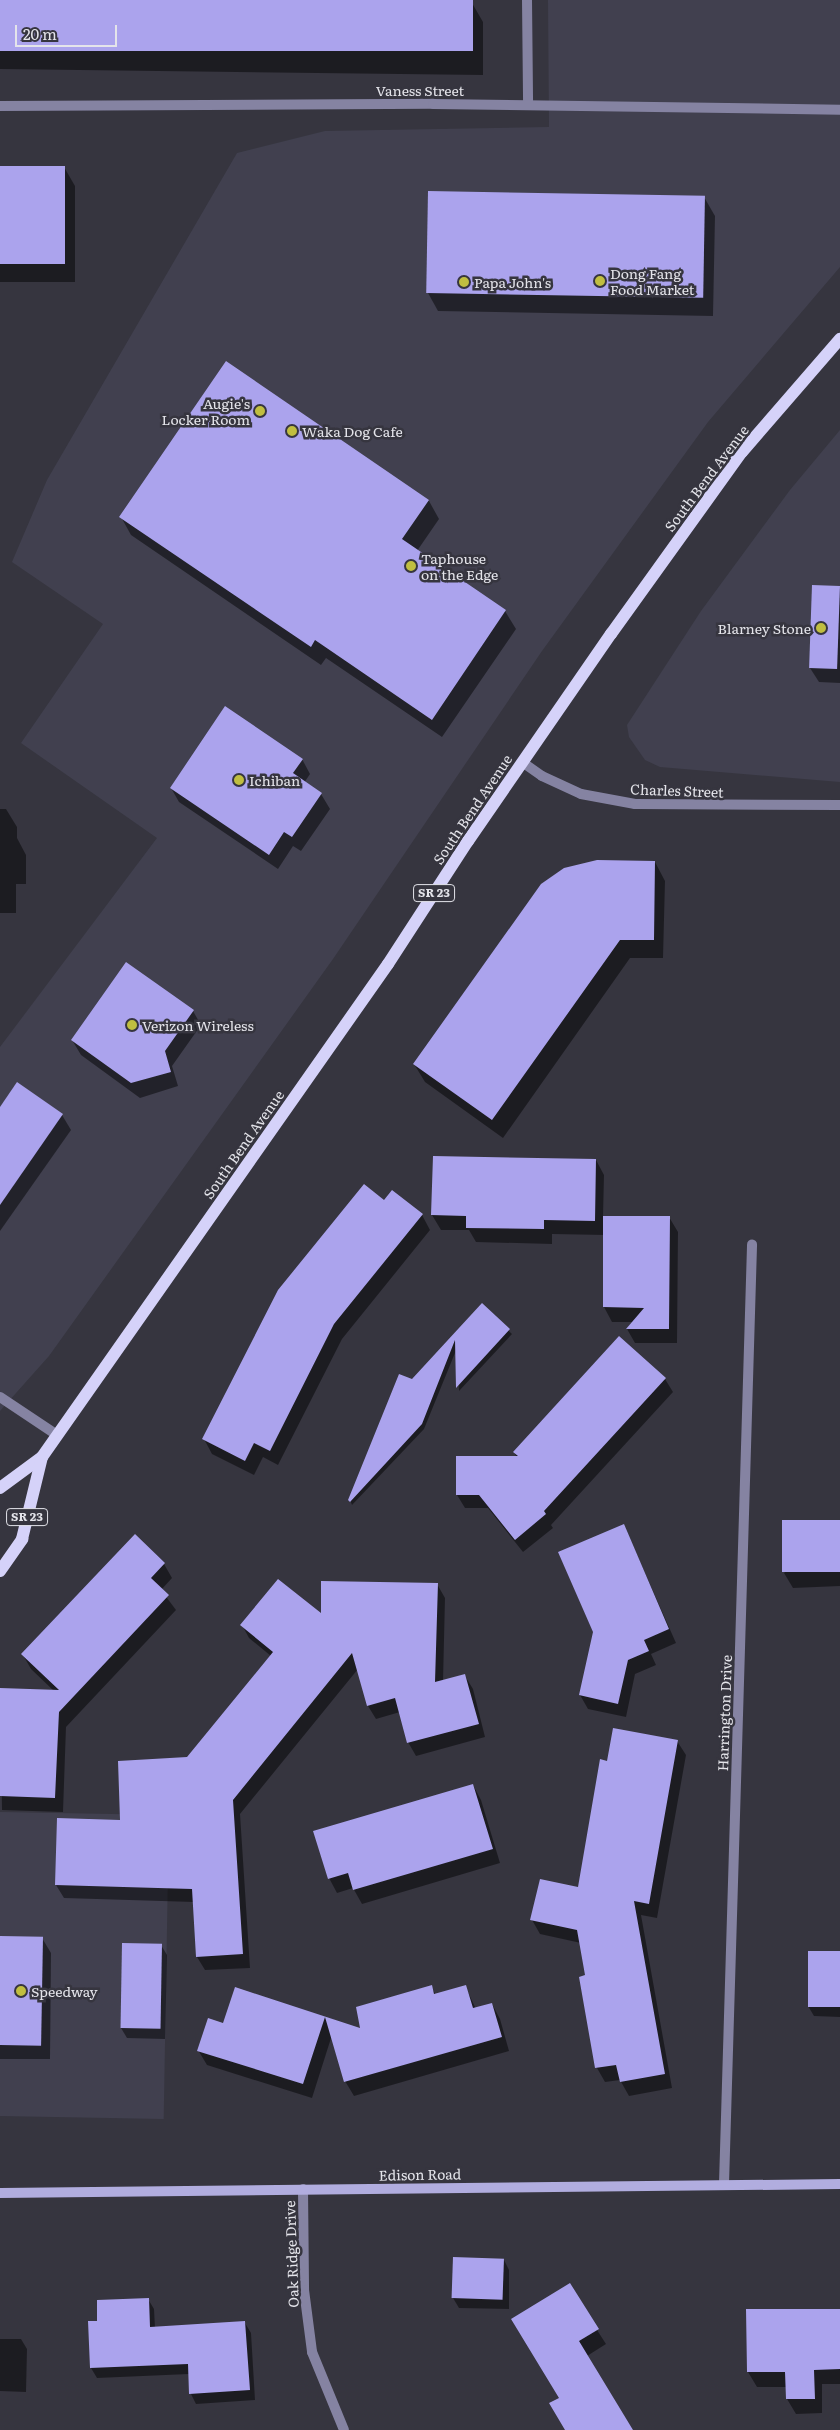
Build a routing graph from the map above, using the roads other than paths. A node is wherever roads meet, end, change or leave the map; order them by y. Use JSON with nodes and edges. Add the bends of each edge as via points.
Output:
{"nodes":[{"id":1,"x":528,"y":0,"type":"edge"},
{"id":2,"x":528,"y":104,"type":"junction"},
{"id":3,"x":0,"y":106,"type":"edge"},
{"id":4,"x":840,"y":110,"type":"edge"},
{"id":5,"x":840,"y":339,"type":"edge"},
{"id":6,"x":522,"y":762,"type":"junction"},
{"id":7,"x":840,"y":805,"type":"edge"},
{"id":8,"x":752,"y":1244,"type":"dead end"},
{"id":9,"x":0,"y":1397,"type":"edge"},
{"id":10,"x":56,"y":1436,"type":"junction"},
{"id":11,"x":42,"y":1457,"type":"junction"},
{"id":12,"x":0,"y":1488,"type":"edge"},
{"id":13,"x":0,"y":1571,"type":"edge"},
{"id":14,"x":724,"y":2184,"type":"junction"},
{"id":15,"x":840,"y":2184,"type":"edge"},
{"id":16,"x":303,"y":2189,"type":"junction"},
{"id":17,"x":0,"y":2193,"type":"edge"},
{"id":18,"x":344,"y":2430,"type":"edge"}],
"edges":[{"from":1,"to":2,"type":"street"},
{"from":2,"to":3,"type":"street","name":"Vaness Street"},
{"from":2,"to":4,"type":"street","name":"Vaness Street"},
{"from":5,"to":6,"type":"main road","name":"South Bend Avenue","number":"SR 23","via":[[742,452]]},
{"from":6,"to":7,"type":"street","name":"Charles Street","via":[[581,794],[635,804]]},
{"from":6,"to":10,"type":"main road","name":"South Bend Avenue","number":"SR 23","via":[[388,964]]},
{"from":8,"to":14,"type":"street","name":"Harrington Drive"},
{"from":9,"to":10,"type":"street"},
{"from":10,"to":11,"type":"main road","name":"South Bend Avenue","number":"SR 23"},
{"from":11,"to":12,"type":"main road","name":"South Bend Avenue","number":"SR 23"},
{"from":11,"to":13,"type":"main road","name":"South Bend Avenue","number":"SR 23","via":[[22,1539]]},
{"from":14,"to":15,"type":"main road","name":"Edison Road"},
{"from":14,"to":16,"type":"main road","name":"Edison Road"},
{"from":16,"to":17,"type":"main road","name":"Edison Road"},
{"from":16,"to":18,"type":"street","name":"Oak Ridge Drive","via":[[304,2290],[312,2352]]}]}
